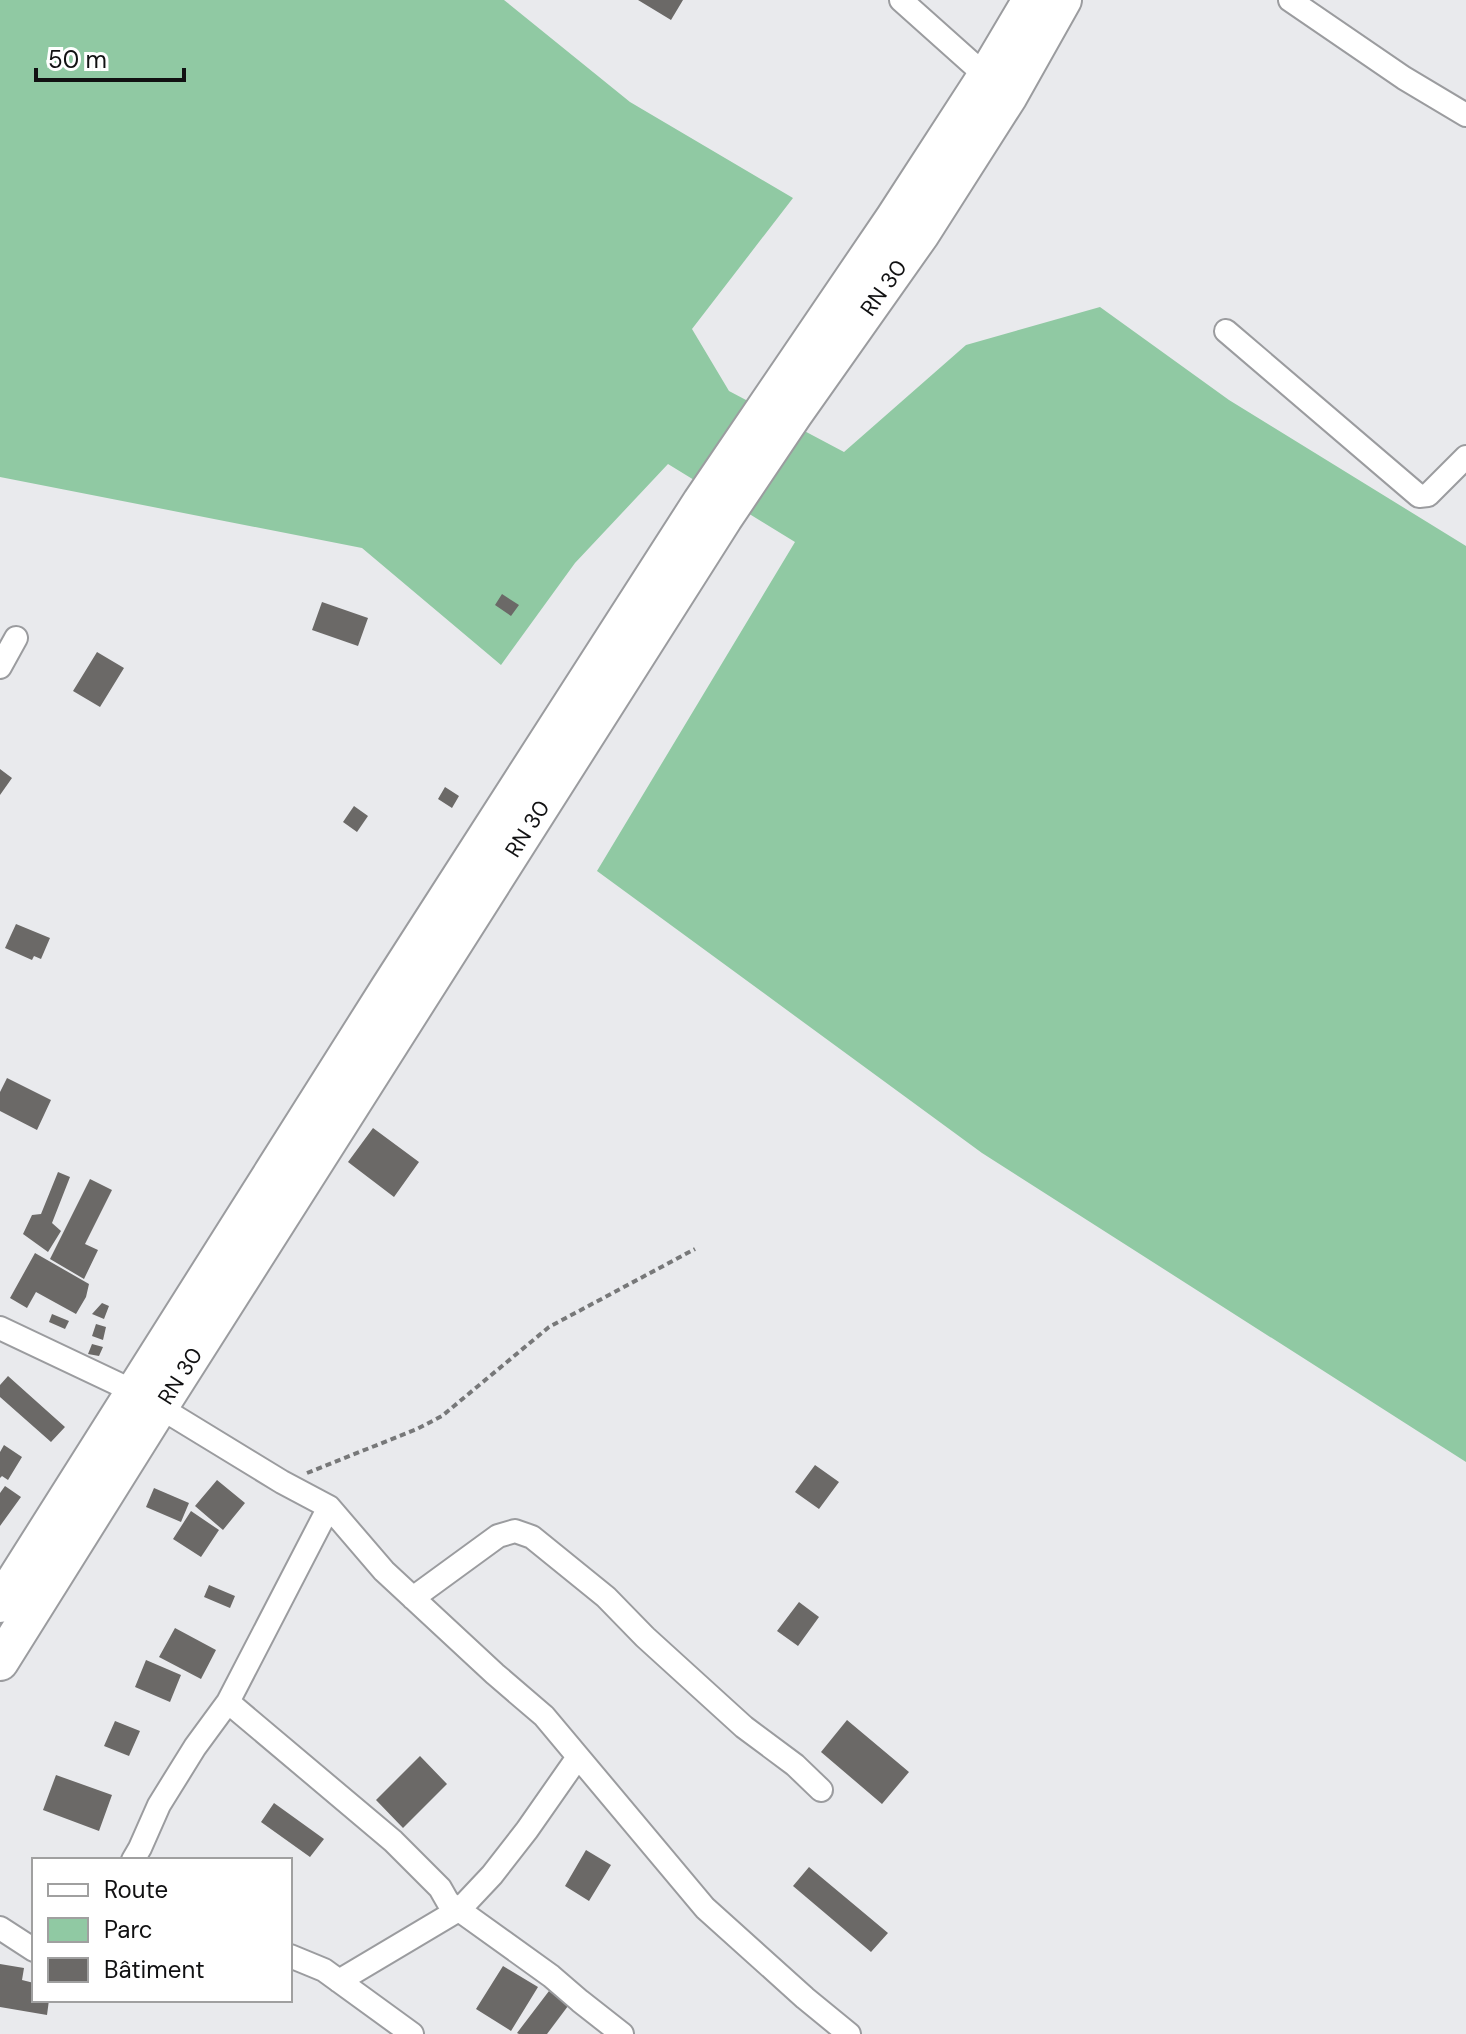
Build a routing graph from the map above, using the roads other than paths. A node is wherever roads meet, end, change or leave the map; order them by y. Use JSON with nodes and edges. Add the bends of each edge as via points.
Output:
{"nodes":[{"id":1,"x":901,"y":0,"type":"edge"},
{"id":2,"x":1031,"y":0,"type":"edge"},
{"id":3,"x":1063,"y":0,"type":"edge"},
{"id":4,"x":1290,"y":0,"type":"edge"},
{"id":5,"x":986,"y":76,"type":"junction"},
{"id":6,"x":1466,"y":115,"type":"edge"},
{"id":7,"x":1226,"y":331,"type":"dead end"},
{"id":8,"x":782,"y":406,"type":"junction"},
{"id":9,"x":1466,"y":457,"type":"edge"},
{"id":10,"x":16,"y":638,"type":"dead end"},
{"id":11,"x":0,"y":667,"type":"edge"},
{"id":12,"x":0,"y":1328,"type":"edge"},
{"id":13,"x":146,"y":1400,"type":"junction"},
{"id":14,"x":329,"y":1507,"type":"junction"},
{"id":15,"x":413,"y":1598,"type":"junction"},
{"id":16,"x":0,"y":1604,"type":"edge"},
{"id":17,"x":0,"y":1662,"type":"edge"},
{"id":18,"x":228,"y":1702,"type":"junction"},
{"id":19,"x":578,"y":1757,"type":"junction"},
{"id":20,"x":821,"y":1790,"type":"dead end"},
{"id":21,"x":134,"y":1858,"type":"edge"},
{"id":22,"x":460,"y":1909,"type":"junction"},
{"id":23,"x":0,"y":1928,"type":"edge"},
{"id":24,"x":32,"y":1949,"type":"edge"},
{"id":25,"x":292,"y":1957,"type":"edge"},
{"id":26,"x":339,"y":1981,"type":"junction"},
{"id":27,"x":412,"y":2034,"type":"edge"},
{"id":28,"x":622,"y":2034,"type":"edge"},
{"id":29,"x":849,"y":2034,"type":"edge"}],
"edges":[{"from":1,"to":5,"type":"street"},
{"from":2,"to":5,"type":"main road","number":"RN 30"},
{"from":3,"to":8,"type":"main road","name":"RN 30","number":"RN 30","via":[[921,234]]},
{"from":4,"to":6,"type":"street"},
{"from":5,"to":8,"type":"main road","number":"RN 30"},
{"from":7,"to":9,"type":"street","via":[[1419,496],[1428,495]]},
{"from":8,"to":13,"type":"main road","name":"RN 30","number":"RN 30","via":[[406,961]]},
{"from":10,"to":11,"type":"street"},
{"from":12,"to":13,"type":"street"},
{"from":13,"to":14,"type":"street"},
{"from":13,"to":16,"type":"main road","number":"RN 30"},
{"from":13,"to":17,"type":"main road","name":"RN 30","number":"RN 30"},
{"from":14,"to":15,"type":"street"},
{"from":14,"to":18,"type":"street"},
{"from":15,"to":19,"type":"street","via":[[544,1716]]},
{"from":15,"to":20,"type":"street","via":[[498,1536],[515,1531],[532,1537]]},
{"from":18,"to":21,"type":"street","via":[[159,1805]]},
{"from":18,"to":22,"type":"street","via":[[393,1841]]},
{"from":19,"to":22,"type":"street","via":[[519,1842]]},
{"from":19,"to":29,"type":"street","via":[[705,1908]]},
{"from":22,"to":26,"type":"street"},
{"from":22,"to":28,"type":"street"},
{"from":23,"to":24,"type":"street"},
{"from":25,"to":26,"type":"street"},
{"from":26,"to":27,"type":"street"}]}
